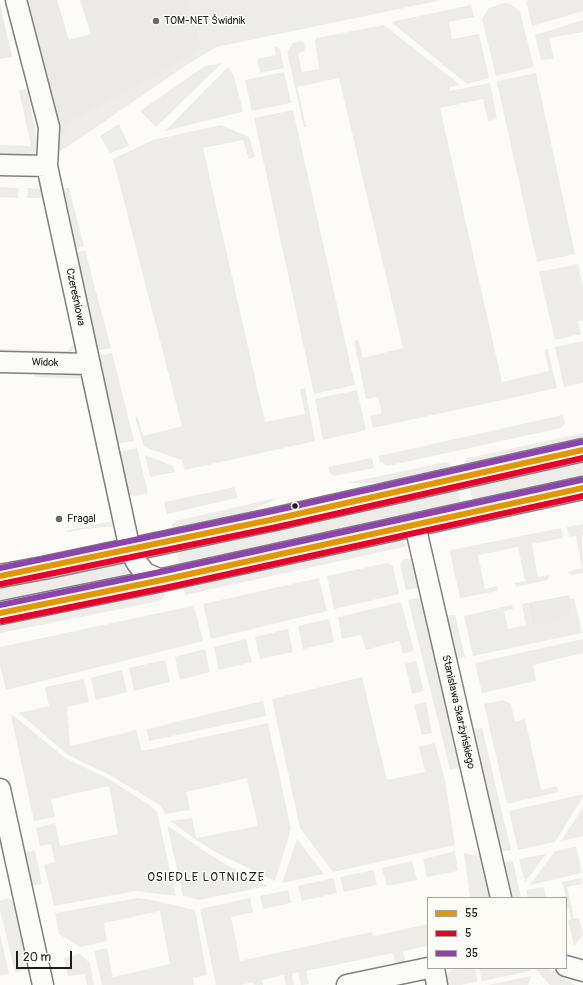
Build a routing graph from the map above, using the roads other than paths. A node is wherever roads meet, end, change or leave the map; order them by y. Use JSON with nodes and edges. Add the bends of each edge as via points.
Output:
{"nodes":[{"id":1,"x":16,"y":0,"type":"edge"},
{"id":2,"x":0,"y":165,"type":"edge"},
{"id":3,"x":47,"y":166,"type":"junction"},
{"id":4,"x":0,"y":362,"type":"edge"},
{"id":5,"x":90,"y":364,"type":"junction"},
{"id":6,"x":583,"y":450,"type":"edge"},
{"id":7,"x":583,"y":488,"type":"edge"},
{"id":8,"x":415,"y":525,"type":"junction"},
{"id":9,"x":130,"y":550,"type":"junction"},
{"id":10,"x":0,"y":576,"type":"edge"},
{"id":11,"x":161,"y":580,"type":"junction"},
{"id":12,"x":0,"y":613,"type":"edge"},
{"id":13,"x":0,"y":789,"type":"edge"},
{"id":14,"x":501,"y":897,"type":"edge"},
{"id":15,"x":567,"y":966,"type":"edge"},
{"id":16,"x":427,"y":968,"type":"edge"},
{"id":17,"x":434,"y":969,"type":"edge"},
{"id":18,"x":583,"y":971,"type":"edge"},
{"id":19,"x":43,"y":985,"type":"edge"},
{"id":20,"x":347,"y":985,"type":"edge"},
{"id":21,"x":437,"y":985,"type":"edge"}],
"edges":[{"from":1,"to":3,"type":"street","name":"Czereśniowa","via":[[49,127]]},
{"from":2,"to":3,"type":"street"},
{"from":3,"to":5,"type":"street","name":"Czereśniowa"},
{"from":4,"to":5,"type":"street","name":"Widok"},
{"from":5,"to":9,"type":"street","name":"Czereśniowa"},
{"from":6,"to":9,"type":"street"},
{"from":7,"to":8,"type":"street"},
{"from":8,"to":11,"type":"street"},
{"from":8,"to":14,"type":"street","name":"Stanisława Skarżyńskiego"},
{"from":9,"to":10,"type":"street"},
{"from":9,"to":11,"type":"street","name":"Czereśniowa","via":[[145,573]]},
{"from":11,"to":12,"type":"street"},
{"from":13,"to":19,"type":"street"},
{"from":15,"to":18,"type":"street"},
{"from":16,"to":20,"type":"street"},
{"from":17,"to":21,"type":"street"}]}
